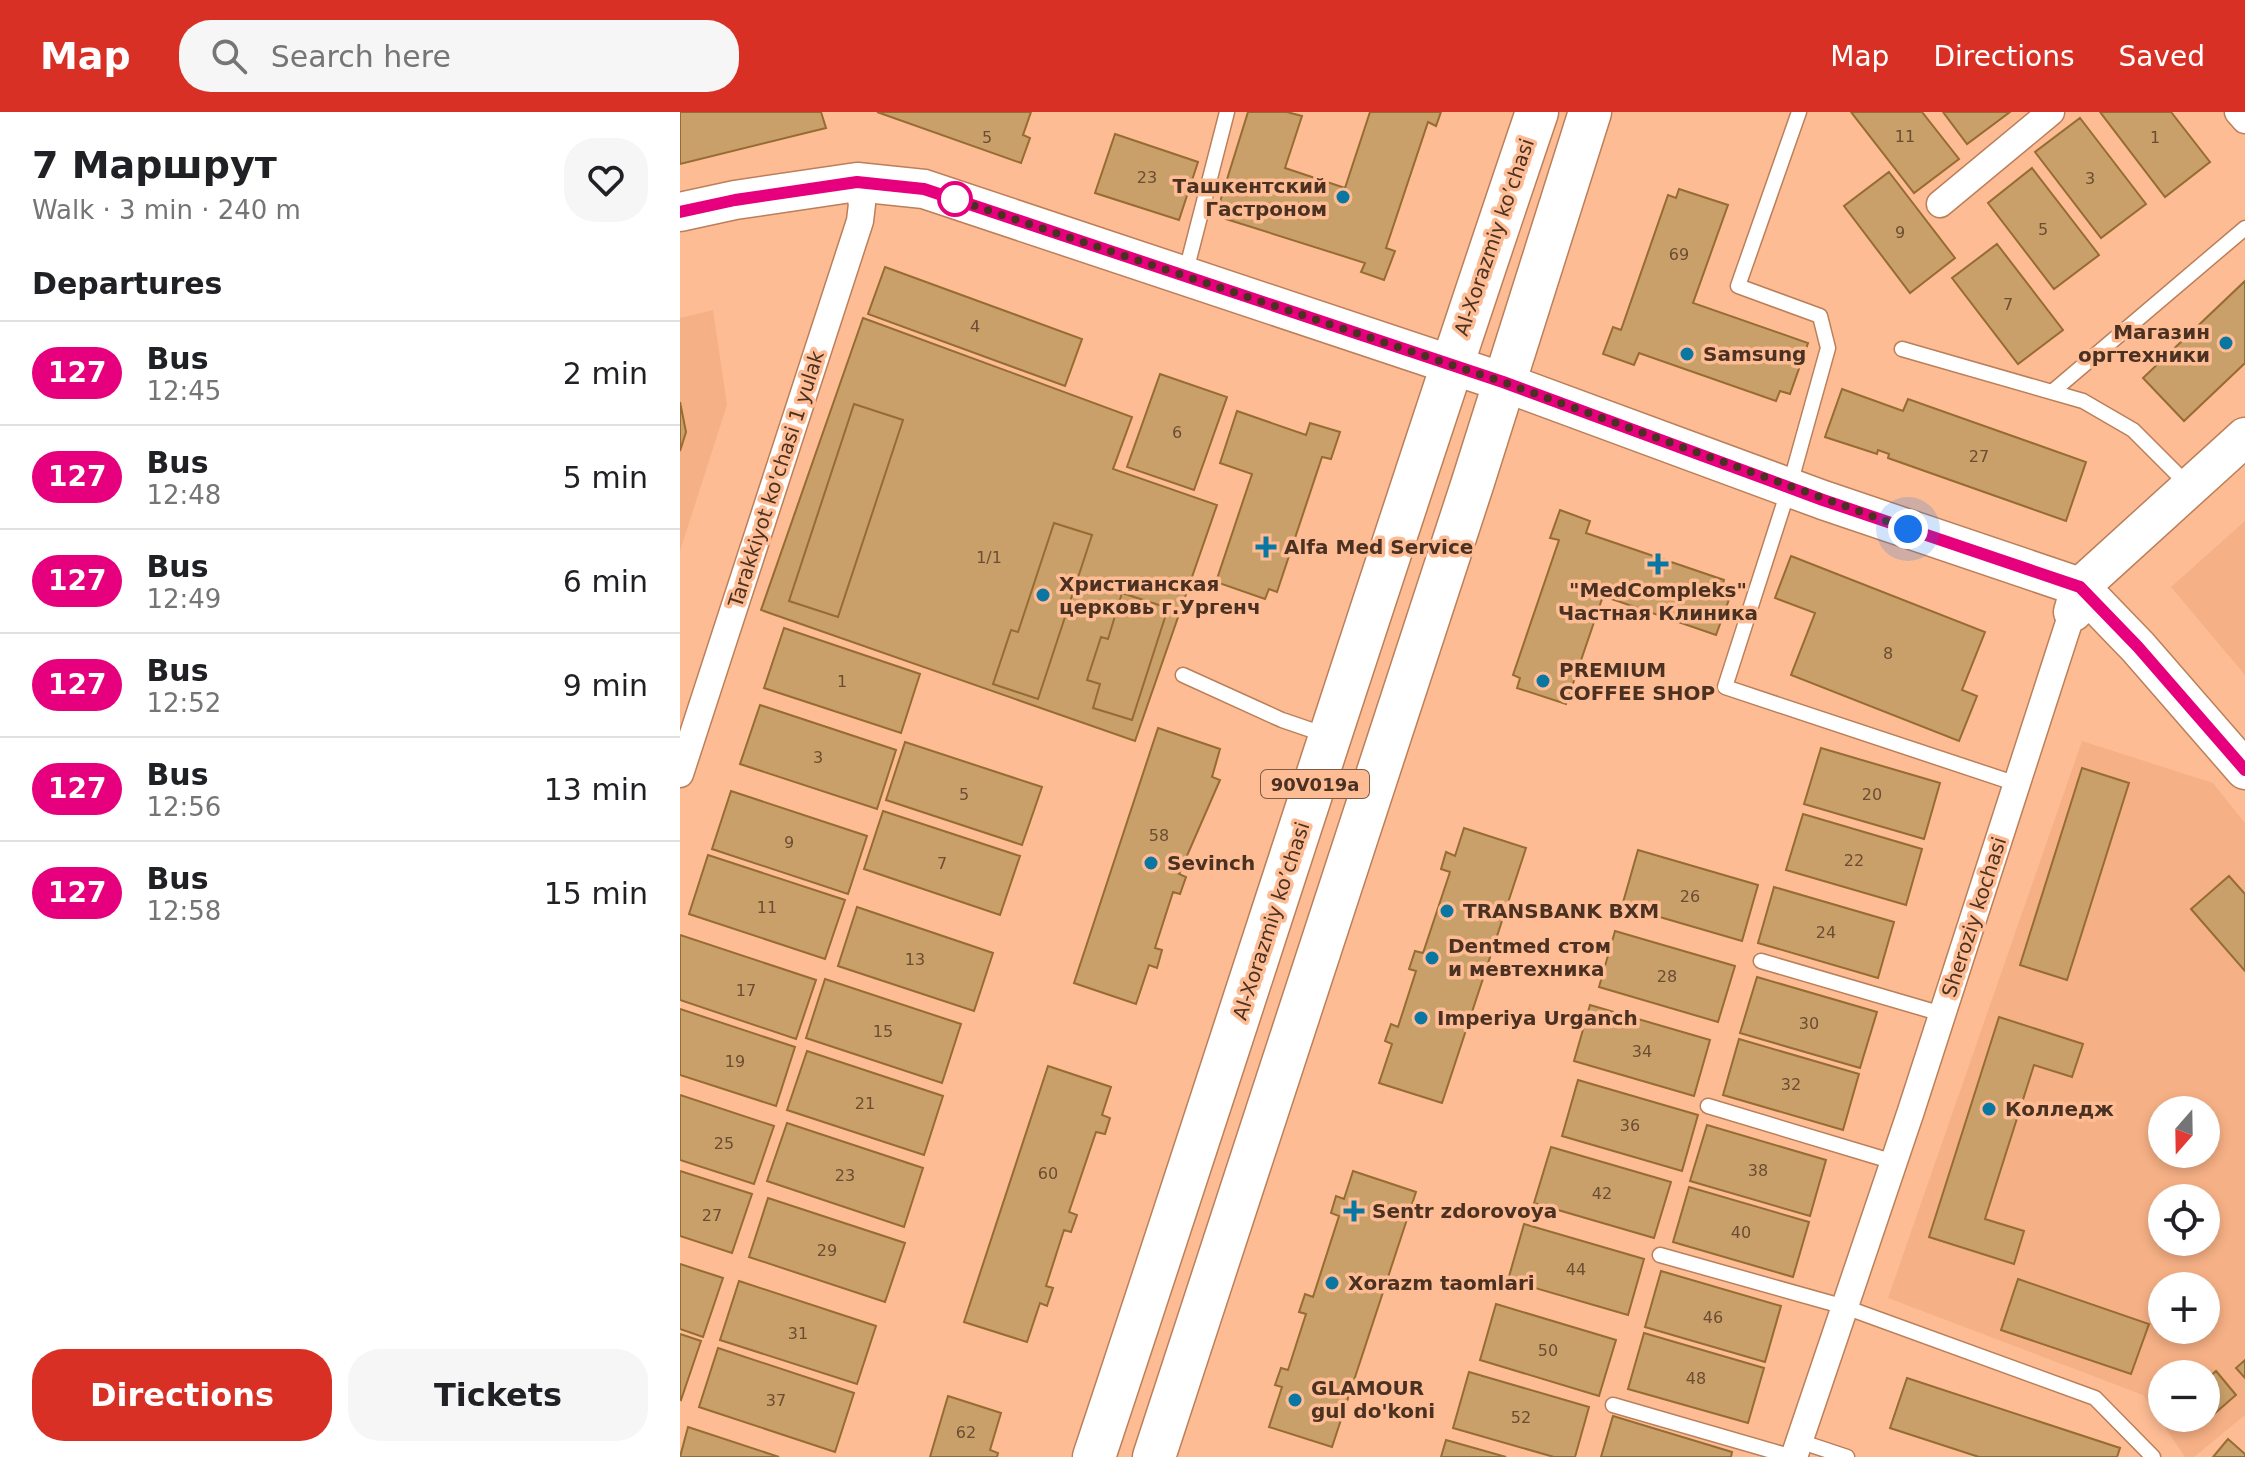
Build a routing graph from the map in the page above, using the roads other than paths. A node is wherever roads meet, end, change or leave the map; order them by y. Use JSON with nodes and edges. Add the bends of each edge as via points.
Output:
{"nodes":[{"id":1,"x":1227,"y":112,"type":"edge"},
{"id":2,"x":1537,"y":112,"type":"edge"},
{"id":3,"x":1590,"y":112,"type":"edge"},
{"id":4,"x":1799,"y":112,"type":"edge"},
{"id":5,"x":2051,"y":112,"type":"edge"},
{"id":6,"x":2238,"y":112,"type":"edge"},
{"id":7,"x":2245,"y":120,"type":"edge"},
{"id":8,"x":857,"y":182,"type":"junction"},
{"id":9,"x":1940,"y":204,"type":"dead end"},
{"id":10,"x":680,"y":212,"type":"edge"},
{"id":11,"x":2245,"y":228,"type":"edge"},
{"id":12,"x":1185,"y":276,"type":"junction"},
{"id":13,"x":1902,"y":349,"type":"dead end"},
{"id":14,"x":1450,"y":364,"type":"junction"},
{"id":15,"x":1503,"y":382,"type":"junction"},
{"id":16,"x":2052,"y":392,"type":"junction"},
{"id":17,"x":2245,"y":437,"type":"edge"},
{"id":18,"x":2190,"y":487,"type":"junction"},
{"id":19,"x":1789,"y":488,"type":"junction"},
{"id":20,"x":2076,"y":600,"type":"junction"},
{"id":21,"x":1183,"y":675,"type":"dead end"},
{"id":22,"x":1330,"y":737,"type":"junction"},
{"id":23,"x":2245,"y":770,"type":"edge"},
{"id":24,"x":680,"y":774,"type":"edge"},
{"id":25,"x":2017,"y":784,"type":"junction"},
{"id":26,"x":1761,"y":961,"type":"dead end"},
{"id":27,"x":1942,"y":1014,"type":"junction"},
{"id":28,"x":1708,"y":1106,"type":"dead end"},
{"id":29,"x":1894,"y":1162,"type":"junction"},
{"id":30,"x":1660,"y":1255,"type":"dead end"},
{"id":31,"x":1845,"y":1307,"type":"junction"},
{"id":32,"x":1613,"y":1405,"type":"dead end"},
{"id":33,"x":1795,"y":1452,"type":"edge"},
{"id":34,"x":1094,"y":1457,"type":"edge"},
{"id":35,"x":1154,"y":1457,"type":"edge"},
{"id":36,"x":1847,"y":1457,"type":"edge"},
{"id":37,"x":2153,"y":1457,"type":"edge"}],
"edges":[{"from":1,"to":12,"type":"lane"},
{"from":2,"to":14,"type":"main road","name":"Al-Xorazmiy ko’chasi","number":"90V019a"},
{"from":3,"to":15,"type":"main road","number":"90V019a"},
{"from":4,"to":19,"type":"lane","via":[[1738,286],[1820,316],[1828,348]]},
{"from":5,"to":9,"type":"street"},
{"from":6,"to":7,"type":"street"},
{"from":8,"to":10,"type":"street"},
{"from":8,"to":12,"type":"street","via":[[924,189]]},
{"from":8,"to":24,"type":"street","name":"Tarakkiyot ko'chasi 1 yulak","via":[[860,221]]},
{"from":11,"to":16,"type":"lane"},
{"from":12,"to":14,"type":"street"},
{"from":13,"to":16,"type":"lane"},
{"from":14,"to":15,"type":"street"},
{"from":14,"to":22,"type":"main road","name":"Al-Xorazmiy ko’chasi","number":"90V019a"},
{"from":15,"to":19,"type":"street"},
{"from":15,"to":35,"type":"main road","number":"90V019a"},
{"from":16,"to":18,"type":"lane","via":[[2083,401],[2133,430]]},
{"from":17,"to":18,"type":"street","name":"Sheroziy kochasi"},
{"from":18,"to":20,"type":"street","name":"Sheroziy kochasi"},
{"from":19,"to":20,"type":"street"},
{"from":19,"to":25,"type":"lane","via":[[1725,687]]},
{"from":20,"to":23,"type":"street","via":[[2138,647]]},
{"from":20,"to":25,"type":"street","name":"Sheroziy kochasi"},
{"from":21,"to":22,"type":"lane"},
{"from":22,"to":34,"type":"main road","name":"Al-Xorazmiy ko’chasi","number":"90V019a"},
{"from":25,"to":27,"type":"street","name":"Sheroziy kochasi"},
{"from":26,"to":27,"type":"lane"},
{"from":27,"to":29,"type":"street","name":"Sheroziy kochasi"},
{"from":28,"to":29,"type":"lane"},
{"from":29,"to":31,"type":"street","name":"Sheroziy kochasi"},
{"from":30,"to":31,"type":"lane"},
{"from":31,"to":33,"type":"street","name":"Sheroziy kochasi"},
{"from":31,"to":37,"type":"lane","via":[[2095,1398]]},
{"from":32,"to":33,"type":"lane"},
{"from":33,"to":36,"type":"lane"}]}
